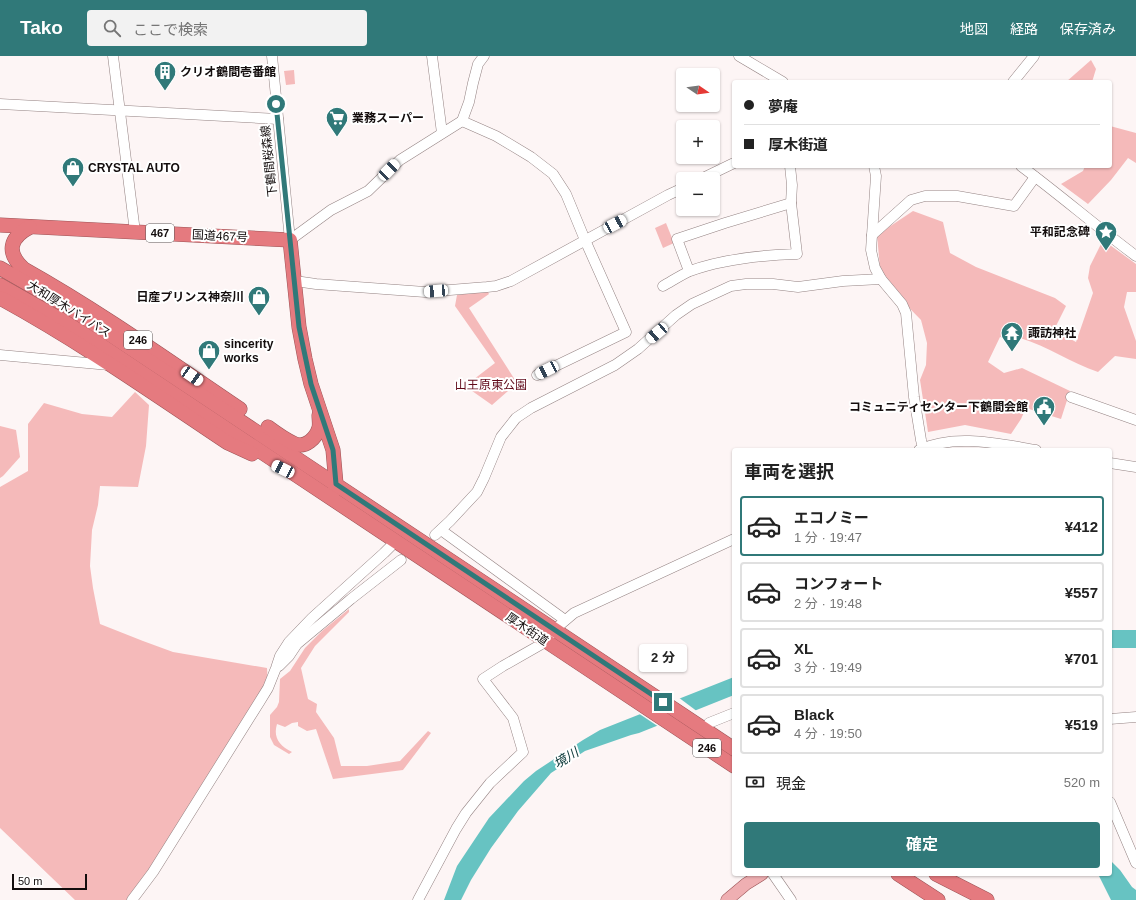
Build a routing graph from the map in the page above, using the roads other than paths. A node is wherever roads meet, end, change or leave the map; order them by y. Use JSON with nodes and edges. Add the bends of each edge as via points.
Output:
{"nodes":[{"id":1,"x":113,"y":56,"type":"edge"},
{"id":2,"x":272,"y":56,"type":"edge"},
{"id":3,"x":432,"y":56,"type":"edge"},
{"id":4,"x":484,"y":56,"type":"edge"},
{"id":5,"x":738,"y":56,"type":"edge"},
{"id":6,"x":1034,"y":56,"type":"edge"},
{"id":7,"x":780,"y":80,"type":"edge"},
{"id":8,"x":1015,"y":80,"type":"edge"},
{"id":9,"x":0,"y":104,"type":"edge"},
{"id":10,"x":119,"y":110,"type":"junction"},
{"id":11,"x":278,"y":119,"type":"junction"},
{"id":12,"x":462,"y":121,"type":"junction"},
{"id":13,"x":442,"y":133,"type":"junction"},
{"id":14,"x":732,"y":164,"type":"edge"},
{"id":15,"x":790,"y":168,"type":"edge"},
{"id":16,"x":874,"y":168,"type":"edge"},
{"id":17,"x":1024,"y":168,"type":"edge"},
{"id":18,"x":715,"y":172,"type":"edge"},
{"id":19,"x":1036,"y":177,"type":"junction"},
{"id":20,"x":676,"y":191,"type":"edge"},
{"id":21,"x":791,"y":203,"type":"junction"},
{"id":22,"x":0,"y":225,"type":"edge"},
{"id":23,"x":30,"y":227,"type":"junction"},
{"id":24,"x":0,"y":229,"type":"edge"},
{"id":25,"x":135,"y":232,"type":"junction"},
{"id":26,"x":872,"y":235,"type":"junction"},
{"id":27,"x":290,"y":240,"type":"junction"},
{"id":28,"x":585,"y":240,"type":"junction"},
{"id":29,"x":0,"y":255,"type":"edge"},
{"id":30,"x":1136,"y":256,"type":"edge"},
{"id":31,"x":0,"y":268,"type":"edge"},
{"id":32,"x":24,"y":269,"type":"junction"},
{"id":33,"x":689,"y":271,"type":"junction"},
{"id":34,"x":881,"y":279,"type":"junction"},
{"id":35,"x":294,"y":281,"type":"junction"},
{"id":36,"x":0,"y":285,"type":"edge"},
{"id":37,"x":663,"y":286,"type":"dead end"},
{"id":38,"x":0,"y":298,"type":"edge"},
{"id":39,"x":0,"y":354,"type":"edge"},
{"id":40,"x":111,"y":365,"type":"junction"},
{"id":41,"x":537,"y":375,"type":"dead end"},
{"id":42,"x":1071,"y":397,"type":"dead end"},
{"id":43,"x":319,"y":410,"type":"junction"},
{"id":44,"x":1136,"y":420,"type":"edge"},
{"id":45,"x":261,"y":429,"type":"junction"},
{"id":46,"x":290,"y":447,"type":"junction"},
{"id":47,"x":921,"y":448,"type":"edge"},
{"id":48,"x":924,"y":448,"type":"edge"},
{"id":49,"x":1024,"y":448,"type":"edge"},
{"id":50,"x":1112,"y":463,"type":"edge"},
{"id":51,"x":1136,"y":467,"type":"edge"},
{"id":52,"x":297,"y":476,"type":"junction"},
{"id":53,"x":336,"y":484,"type":"junction"},
{"id":54,"x":332,"y":499,"type":"junction"},
{"id":55,"x":732,"y":540,"type":"edge"},
{"id":56,"x":396,"y":541,"type":"junction"},
{"id":57,"x":400,"y":560,"type":"dead end"},
{"id":58,"x":559,"y":625,"type":"junction"},
{"id":59,"x":546,"y":641,"type":"junction"},
{"id":60,"x":276,"y":668,"type":"junction"},
{"id":61,"x":732,"y":714,"type":"edge"},
{"id":62,"x":1136,"y":717,"type":"edge"},
{"id":63,"x":1112,"y":719,"type":"edge"},
{"id":64,"x":709,"y":723,"type":"dead end"},
{"id":65,"x":732,"y":748,"type":"edge"},
{"id":66,"x":732,"y":765,"type":"edge"},
{"id":67,"x":1112,"y":807,"type":"edge"},
{"id":68,"x":1136,"y":863,"type":"edge"},
{"id":69,"x":759,"y":876,"type":"edge"},
{"id":70,"x":774,"y":876,"type":"edge"},
{"id":71,"x":897,"y":876,"type":"edge"},
{"id":72,"x":901,"y":876,"type":"edge"},
{"id":73,"x":929,"y":876,"type":"edge"},
{"id":74,"x":940,"y":876,"type":"edge"},
{"id":75,"x":132,"y":900,"type":"edge"},
{"id":76,"x":418,"y":900,"type":"edge"},
{"id":77,"x":728,"y":900,"type":"edge"},
{"id":78,"x":791,"y":900,"type":"edge"},
{"id":79,"x":928,"y":900,"type":"edge"},
{"id":80,"x":938,"y":900,"type":"edge"},
{"id":81,"x":967,"y":900,"type":"edge"},
{"id":82,"x":987,"y":900,"type":"edge"}],
"edges":[{"from":1,"to":10,"type":"street"},
{"from":2,"to":11,"type":"street","name":"下鶴間桜森線"},
{"from":3,"to":13,"type":"street"},
{"from":4,"to":12,"type":"street","via":[[478,64]]},
{"from":5,"to":7,"type":"street"},
{"from":6,"to":8,"type":"street"},
{"from":9,"to":10,"type":"street"},
{"from":10,"to":11,"type":"street"},
{"from":10,"to":25,"type":"street"},
{"from":11,"to":27,"type":"street","name":"下鶴間桜森線"},
{"from":12,"to":13,"type":"street"},
{"from":12,"to":28,"type":"street","via":[[496,136],[553,174],[566,194]]},
{"from":13,"to":27,"type":"street","via":[[400,160],[368,191],[331,210]]},
{"from":14,"to":18,"type":"street"},
{"from":15,"to":21,"type":"street"},
{"from":16,"to":26,"type":"street"},
{"from":17,"to":19,"type":"street"},
{"from":19,"to":26,"type":"street","via":[[1014,206],[957,196],[925,196],[911,200]]},
{"from":19,"to":30,"type":"street"},
{"from":20,"to":28,"type":"street"},
{"from":21,"to":33,"type":"street","via":[[677,239]]},
{"from":21,"to":33,"type":"street","via":[[797,254],[719,262]]},
{"from":22,"to":23,"type":"highway","name":"国道467号","number":"467"},
{"from":23,"to":24,"type":"highway","name":"国道467号","number":"467"},
{"from":23,"to":25,"type":"highway","name":"国道467号","number":"467"},
{"from":23,"to":32,"type":"highway","number":"246","via":[[21,232],[12,244],[15,260]]},
{"from":25,"to":27,"type":"highway","name":"国道467号","number":"467"},
{"from":26,"to":34,"type":"street","via":[[871,250],[875,268]]},
{"from":27,"to":35,"type":"highway"},
{"from":28,"to":35,"type":"street","via":[[511,281],[496,286],[425,292]]},
{"from":28,"to":41,"type":"street","via":[[626,332]]},
{"from":29,"to":32,"type":"highway"},
{"from":31,"to":45,"type":"highway","name":"大和厚木バイパス","number":"246","via":[[68,307]]},
{"from":32,"to":45,"type":"highway","number":"246","via":[[92,310]]},
{"from":33,"to":37,"type":"street"},
{"from":34,"to":47,"type":"street","via":[[902,304],[906,314]]},
{"from":34,"to":58,"type":"street","via":[[798,287],[773,284],[731,286],[692,304],[615,365],[516,418],[501,437],[477,492],[438,532]]},
{"from":35,"to":43,"type":"highway","via":[[305,359]]},
{"from":36,"to":52,"type":"highway","name":"大和厚木バイパス","number":"246","via":[[93,340]]},
{"from":38,"to":40,"type":"highway"},
{"from":39,"to":40,"type":"street"},
{"from":40,"to":52,"type":"highway","via":[[228,443]]},
{"from":42,"to":44,"type":"street"},
{"from":43,"to":46,"type":"highway","via":[[319,426],[313,439],[302,445]]},
{"from":43,"to":53,"type":"highway","via":[[333,450]]},
{"from":45,"to":46,"type":"highway","name":"大和厚木バイパス","number":"246"},
{"from":45,"to":46,"type":"highway","number":"246"},
{"from":46,"to":53,"type":"highway","name":"大和厚木バイパス","number":"246"},
{"from":48,"to":49,"type":"street","via":[[955,441],[972,441]]},
{"from":50,"to":51,"type":"street"},
{"from":52,"to":54,"type":"highway","name":"大和厚木バイパス","number":"246"},
{"from":53,"to":54,"type":"highway"},
{"from":53,"to":58,"type":"highway","name":"厚木街道","number":"246"},
{"from":54,"to":56,"type":"highway","name":"厚木街道","number":"246"},
{"from":55,"to":58,"type":"street","via":[[574,613]]},
{"from":56,"to":59,"type":"highway","name":"厚木街道","number":"246"},
{"from":56,"to":60,"type":"street","via":[[289,642]]},
{"from":57,"to":60,"type":"street","via":[[297,644]]},
{"from":58,"to":59,"type":"street"},
{"from":58,"to":65,"type":"highway","name":"厚木街道","number":"246","via":[[652,695]]},
{"from":59,"to":66,"type":"highway","name":"厚木街道","number":"246"},
{"from":59,"to":76,"type":"street","via":[[483,679],[513,718],[523,752],[490,783],[466,813]]},
{"from":60,"to":75,"type":"street","via":[[253,713],[153,872]]},
{"from":61,"to":64,"type":"street"},
{"from":62,"to":63,"type":"street"},
{"from":67,"to":68,"type":"street"},
{"from":69,"to":77,"type":"main road"},
{"from":70,"to":78,"type":"street"},
{"from":71,"to":79,"type":"highway"},
{"from":72,"to":80,"type":"highway"},
{"from":73,"to":81,"type":"highway"},
{"from":74,"to":82,"type":"highway"}]}
